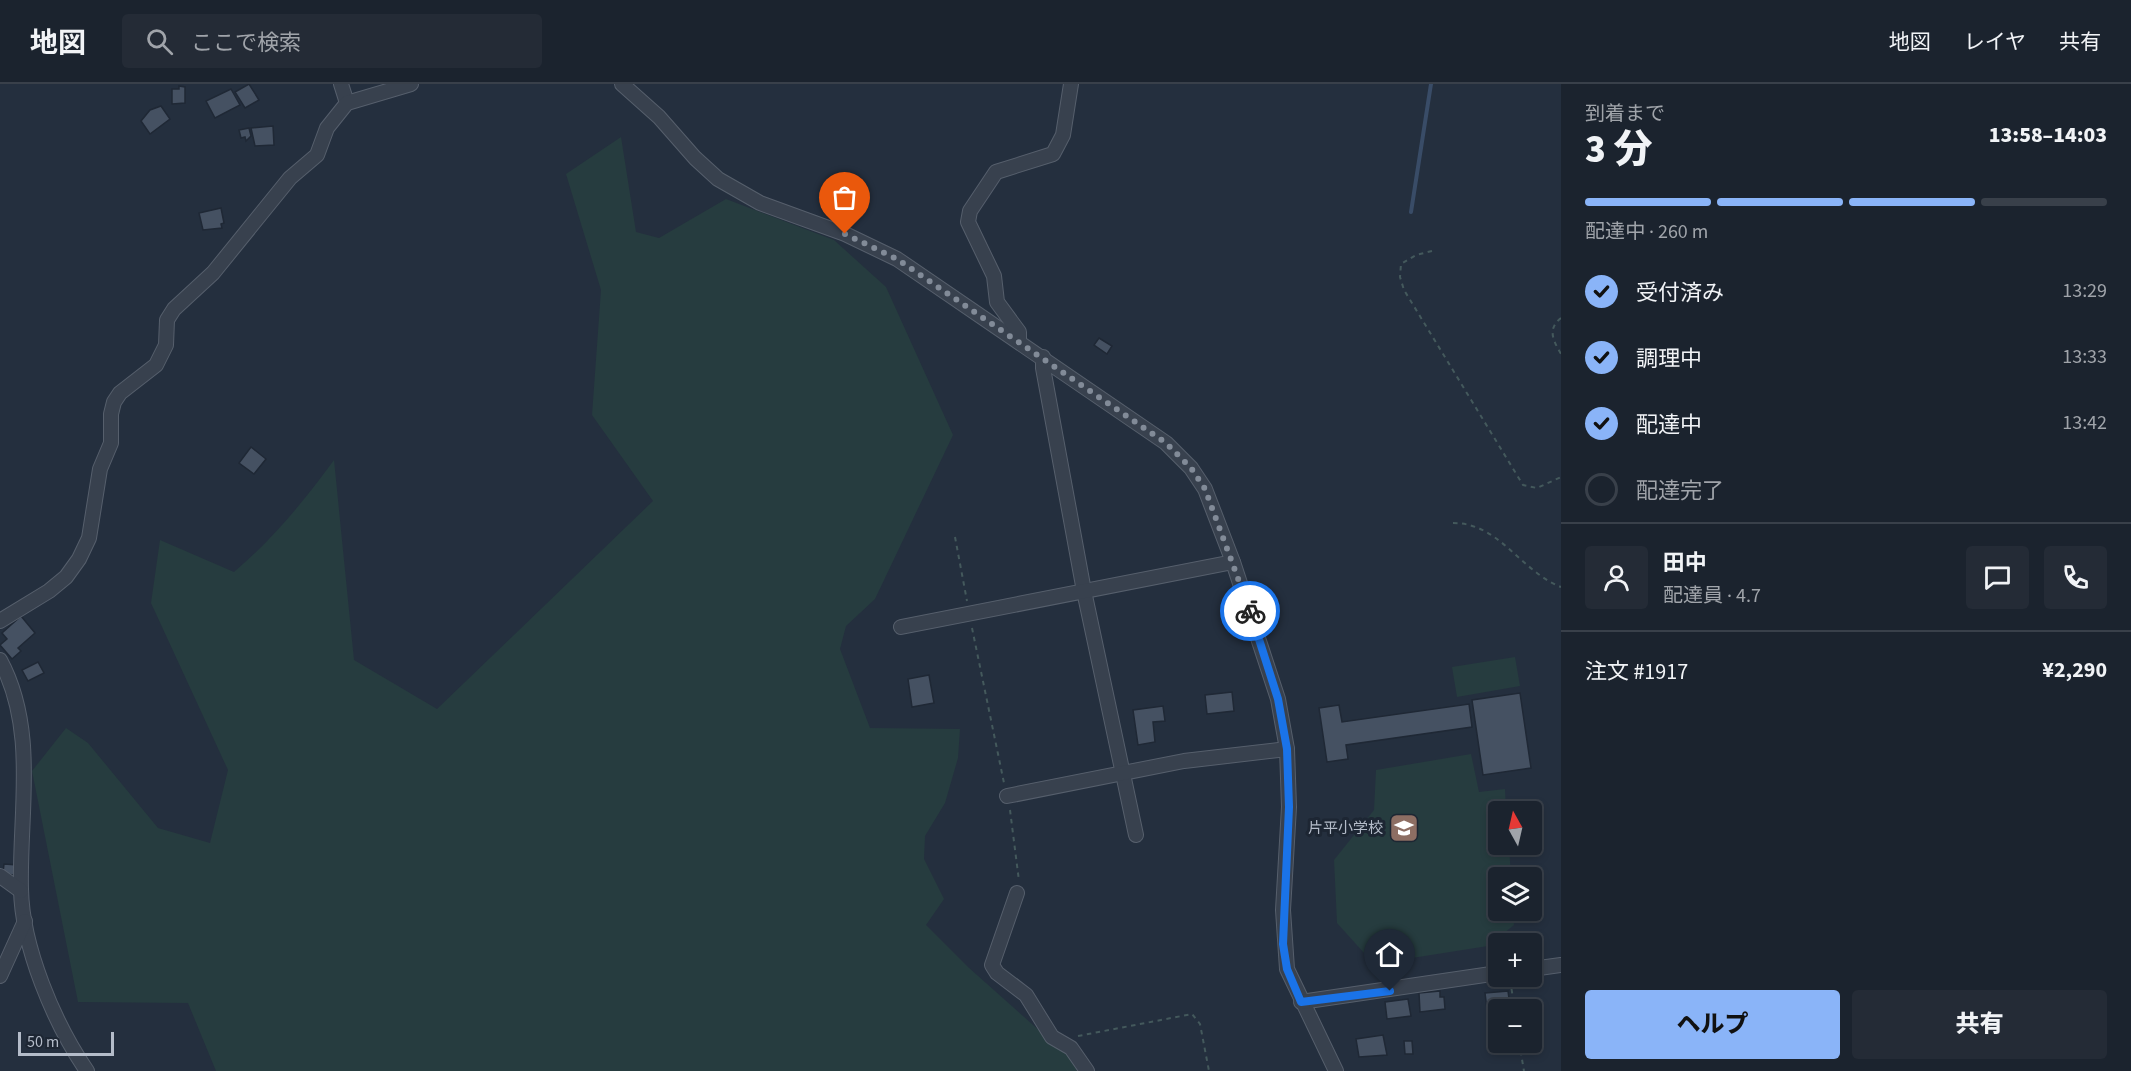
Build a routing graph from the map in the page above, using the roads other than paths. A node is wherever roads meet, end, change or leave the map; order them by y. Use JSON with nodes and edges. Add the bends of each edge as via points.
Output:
{"nodes":[{"id":1,"x":341,"y":84,"type":"edge"},
{"id":2,"x":411,"y":84,"type":"edge"},
{"id":3,"x":622,"y":84,"type":"edge"},
{"id":4,"x":1071,"y":84,"type":"edge"},
{"id":5,"x":347,"y":103,"type":"junction"},
{"id":6,"x":1019,"y":342,"type":"junction"},
{"id":7,"x":1043,"y":357,"type":"junction"},
{"id":8,"x":1233,"y":562,"type":"junction"},
{"id":9,"x":1084,"y":591,"type":"junction"},
{"id":10,"x":0,"y":621,"type":"edge"},
{"id":11,"x":901,"y":627,"type":"dead end"},
{"id":12,"x":0,"y":660,"type":"edge"},
{"id":13,"x":1287,"y":749,"type":"junction"},
{"id":14,"x":1123,"y":771,"type":"junction"},
{"id":15,"x":1007,"y":796,"type":"road end"},
{"id":16,"x":1136,"y":835,"type":"dead end"},
{"id":17,"x":0,"y":876,"type":"edge"},
{"id":18,"x":21,"y":891,"type":"junction"},
{"id":19,"x":1017,"y":893,"type":"road end"},
{"id":20,"x":25,"y":921,"type":"junction"},
{"id":21,"x":1561,"y":965,"type":"edge"},
{"id":22,"x":1542,"y":968,"type":"edge"},
{"id":23,"x":1488,"y":974,"type":"edge"},
{"id":24,"x":0,"y":976,"type":"edge"},
{"id":25,"x":1301,"y":1002,"type":"junction"},
{"id":26,"x":87,"y":1071,"type":"edge"},
{"id":27,"x":1087,"y":1071,"type":"edge"},
{"id":28,"x":1336,"y":1071,"type":"edge"}],
"edges":[{"from":1,"to":5,"type":"street"},
{"from":2,"to":5,"type":"street"},
{"from":3,"to":6,"type":"street","via":[[718,179],[760,203],[872,245]]},
{"from":4,"to":6,"type":"street","via":[[1063,135],[1053,154],[996,172],[970,212],[970,229],[994,276],[997,302],[1019,332]]},
{"from":5,"to":10,"type":"street","via":[[327,128],[317,155],[290,178],[213,273],[174,309],[167,320],[166,345],[153,369],[114,402],[111,443],[100,469],[89,538],[79,559],[49,591]]},
{"from":6,"to":7,"type":"street"},
{"from":7,"to":8,"type":"street","via":[[1166,443],[1191,468],[1205,489]]},
{"from":7,"to":9,"type":"street"},
{"from":8,"to":9,"type":"street"},
{"from":8,"to":13,"type":"street","via":[[1278,699]]},
{"from":9,"to":11,"type":"street"},
{"from":9,"to":14,"type":"street"},
{"from":12,"to":18,"type":"street","via":[[8,674],[23,729]]},
{"from":13,"to":14,"type":"street"},
{"from":13,"to":25,"type":"street","via":[[1289,807],[1283,944],[1287,969]]},
{"from":14,"to":15,"type":"street"},
{"from":14,"to":16,"type":"street"},
{"from":17,"to":18,"type":"street"},
{"from":18,"to":20,"type":"street"},
{"from":19,"to":27,"type":"street","via":[[992,965],[1026,994],[1053,1037],[1071,1048]]},
{"from":20,"to":24,"type":"street"},
{"from":20,"to":26,"type":"street","via":[[46,992]]},
{"from":21,"to":22,"type":"street"},
{"from":23,"to":25,"type":"street"},
{"from":25,"to":28,"type":"street"}]}
